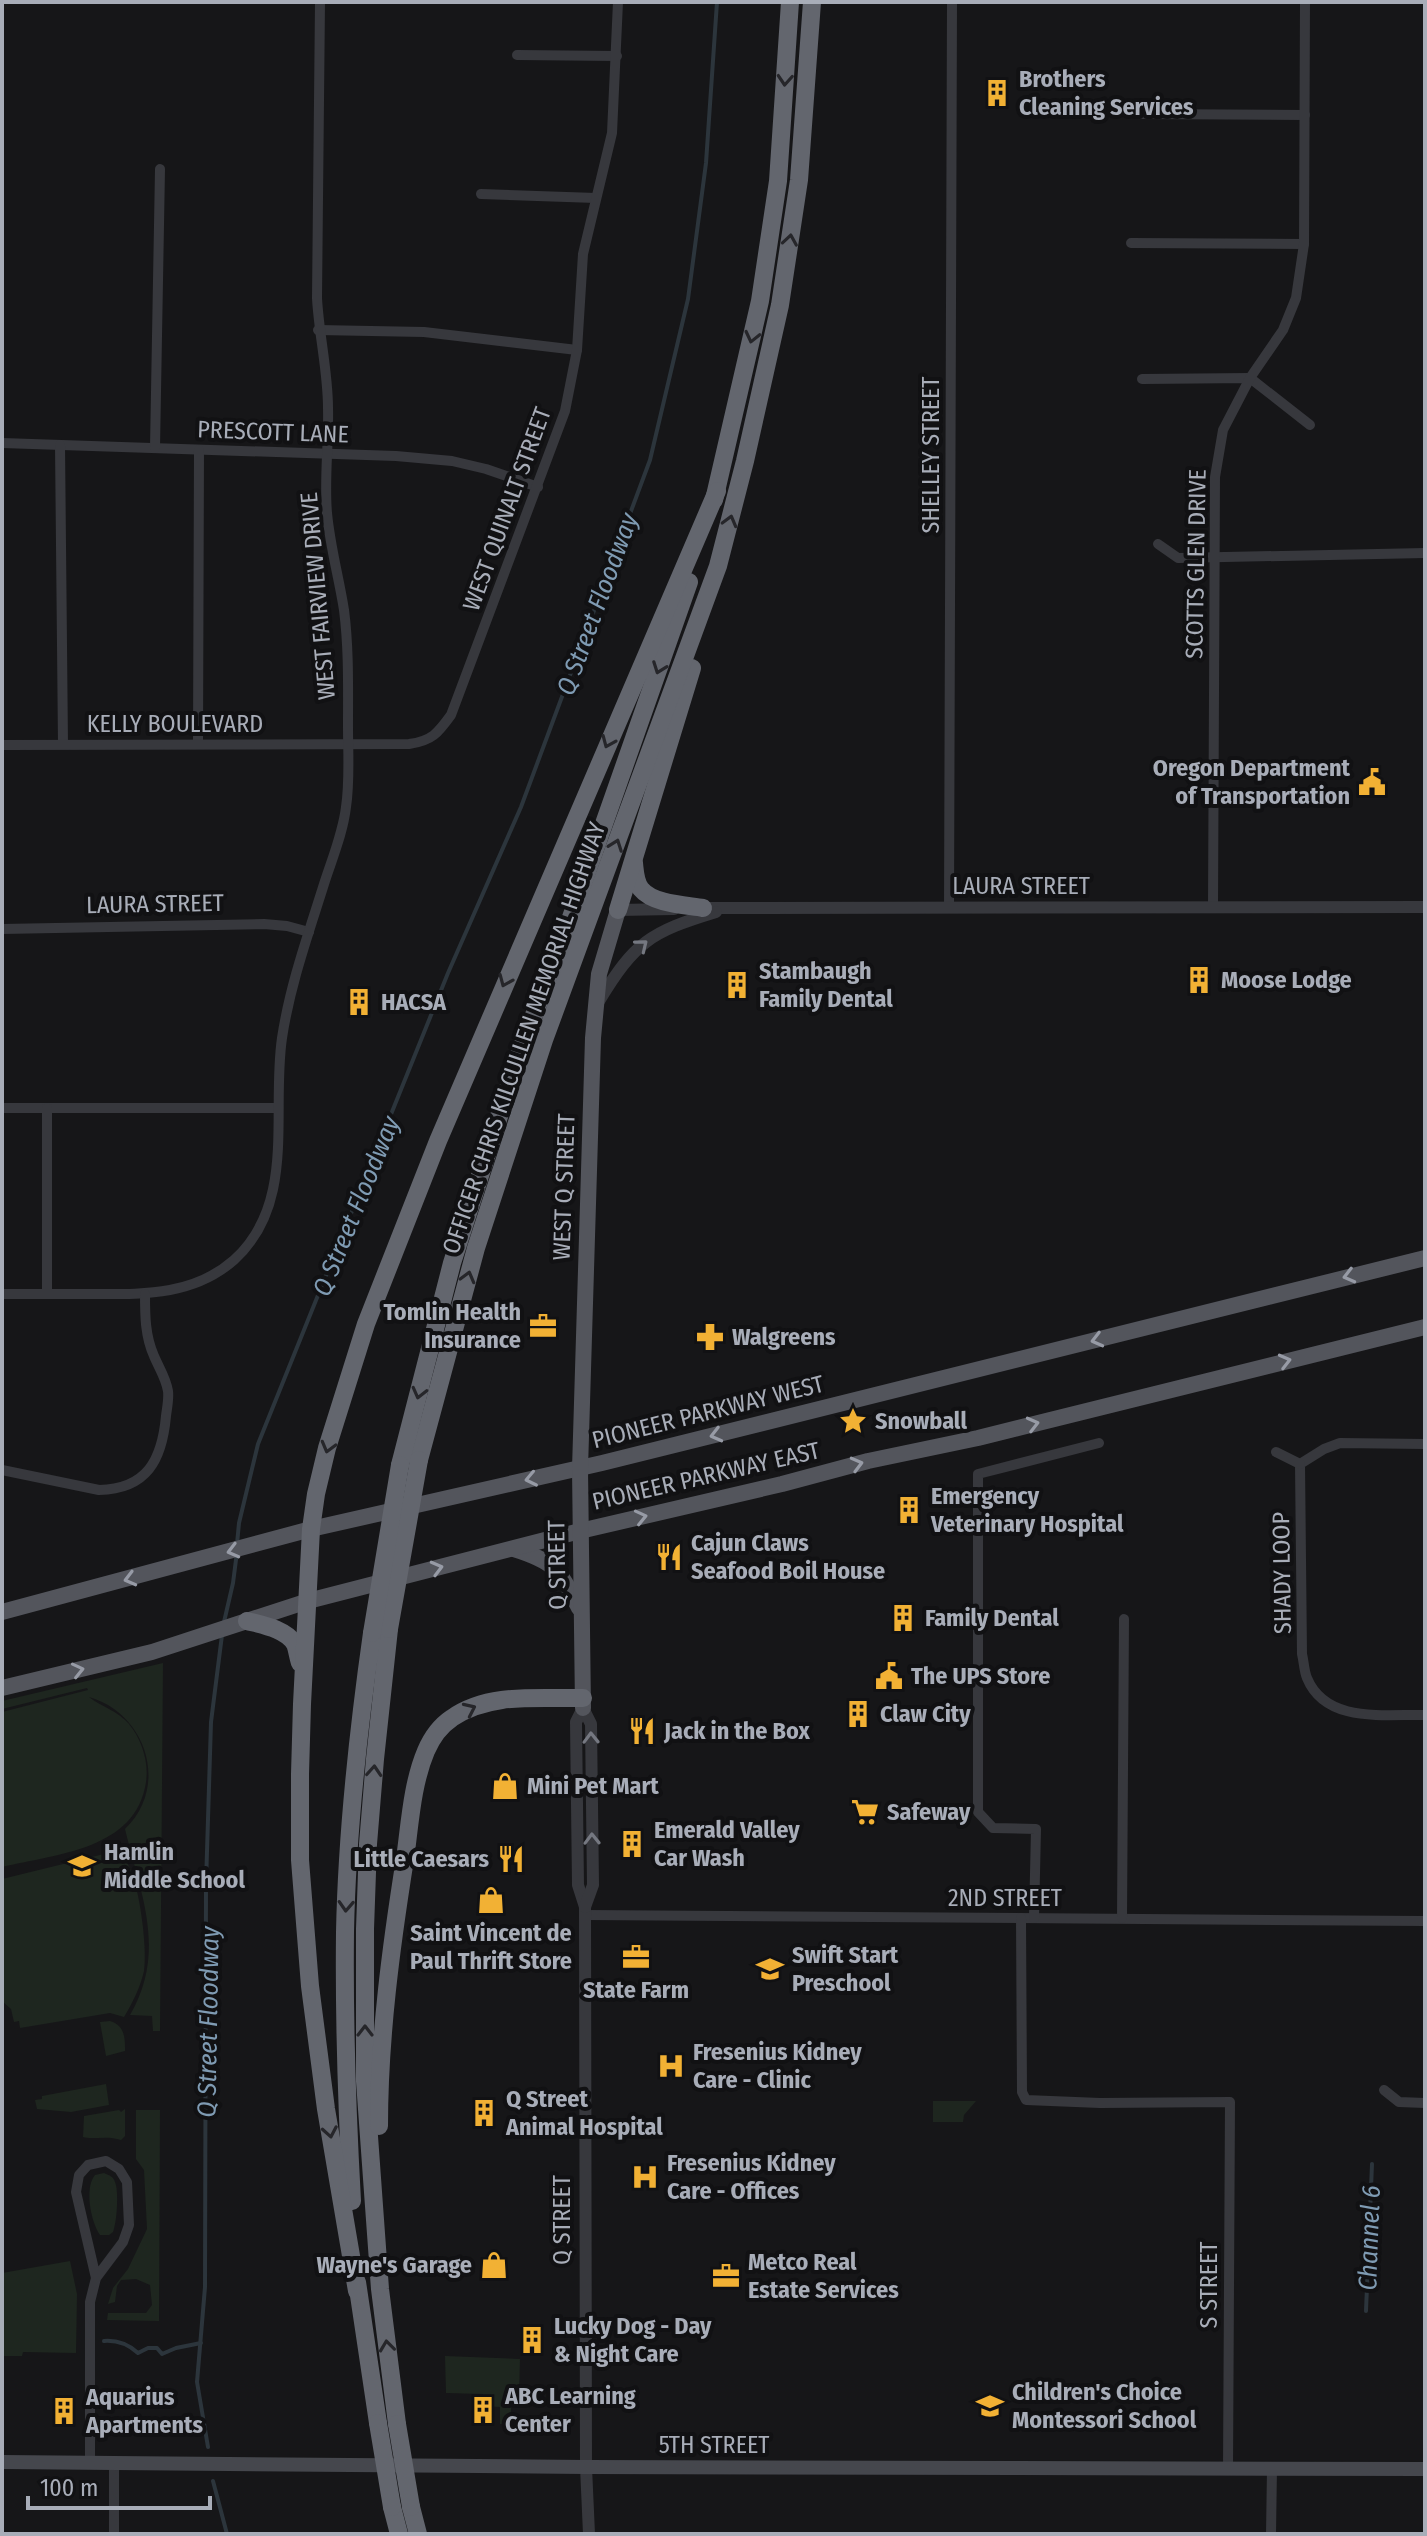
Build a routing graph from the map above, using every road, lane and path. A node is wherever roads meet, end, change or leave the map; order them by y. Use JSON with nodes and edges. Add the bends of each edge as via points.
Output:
{"nodes":[{"id":1,"x":320,"y":2,"type":"edge"},
{"id":2,"x":618,"y":2,"type":"edge"},
{"id":3,"x":790,"y":2,"type":"edge"},
{"id":4,"x":812,"y":2,"type":"edge"},
{"id":5,"x":952,"y":2,"type":"edge"},
{"id":6,"x":1305,"y":2,"type":"edge"},
{"id":7,"x":517,"y":55,"type":"dead end"},
{"id":8,"x":617,"y":56,"type":"junction"},
{"id":9,"x":1118,"y":105,"type":"dead end"},
{"id":10,"x":1305,"y":115,"type":"junction"},
{"id":11,"x":160,"y":169,"type":"dead end"},
{"id":12,"x":481,"y":194,"type":"dead end"},
{"id":13,"x":596,"y":198,"type":"junction"},
{"id":14,"x":1131,"y":243,"type":"dead end"},
{"id":15,"x":1304,"y":244,"type":"junction"},
{"id":16,"x":318,"y":330,"type":"junction"},
{"id":17,"x":577,"y":350,"type":"junction"},
{"id":18,"x":1250,"y":378,"type":"junction"},
{"id":19,"x":1142,"y":379,"type":"dead end"},
{"id":20,"x":1310,"y":425,"type":"dead end"},
{"id":21,"x":2,"y":443,"type":"edge"},
{"id":22,"x":60,"y":445,"type":"junction"},
{"id":23,"x":155,"y":448,"type":"junction"},
{"id":24,"x":199,"y":450,"type":"junction"},
{"id":25,"x":328,"y":453,"type":"junction"},
{"id":26,"x":538,"y":487,"type":"junction"},
{"id":27,"x":717,"y":491,"type":"junction"},
{"id":28,"x":1158,"y":544,"type":"dead end"},
{"id":29,"x":1425,"y":553,"type":"edge"},
{"id":30,"x":1215,"y":557,"type":"junction"},
{"id":31,"x":718,"y":566,"type":"junction"},
{"id":32,"x":63,"y":744,"type":"junction"},
{"id":33,"x":198,"y":744,"type":"junction"},
{"id":34,"x":348,"y":744,"type":"junction"},
{"id":35,"x":2,"y":745,"type":"edge"},
{"id":36,"x":634,"y":858,"type":"junction"},
{"id":37,"x":1425,"y":907,"type":"edge"},
{"id":38,"x":703,"y":908,"type":"junction"},
{"id":39,"x":730,"y":908,"type":"junction"},
{"id":40,"x":949,"y":908,"type":"junction"},
{"id":41,"x":1213,"y":908,"type":"junction"},
{"id":42,"x":618,"y":910,"type":"junction"},
{"id":43,"x":2,"y":929,"type":"edge"},
{"id":44,"x":309,"y":932,"type":"junction"},
{"id":45,"x":595,"y":1007,"type":"junction"},
{"id":46,"x":2,"y":1108,"type":"edge"},
{"id":47,"x":47,"y":1108,"type":"junction"},
{"id":48,"x":278,"y":1108,"type":"junction"},
{"id":49,"x":1425,"y":1258,"type":"edge"},
{"id":50,"x":2,"y":1294,"type":"edge"},
{"id":51,"x":47,"y":1294,"type":"junction"},
{"id":52,"x":145,"y":1294,"type":"junction"},
{"id":53,"x":1425,"y":1327,"type":"edge"},
{"id":54,"x":1099,"y":1443,"type":"dead end"},
{"id":55,"x":1425,"y":1444,"type":"edge"},
{"id":56,"x":1276,"y":1452,"type":"dead end"},
{"id":57,"x":410,"y":1462,"type":"junction"},
{"id":58,"x":1300,"y":1464,"type":"junction"},
{"id":59,"x":580,"y":1469,"type":"junction"},
{"id":60,"x":2,"y":1470,"type":"edge"},
{"id":61,"x":311,"y":1529,"type":"junction"},
{"id":62,"x":580,"y":1531,"type":"junction"},
{"id":63,"x":511,"y":1549,"type":"junction"},
{"id":64,"x":308,"y":1601,"type":"junction"},
{"id":65,"x":2,"y":1612,"type":"edge"},
{"id":66,"x":581,"y":1613,"type":"junction"},
{"id":67,"x":1124,"y":1619,"type":"dead end"},
{"id":68,"x":247,"y":1621,"type":"junction"},
{"id":69,"x":380,"y":1631,"type":"junction"},
{"id":70,"x":304,"y":1677,"type":"junction"},
{"id":71,"x":2,"y":1688,"type":"edge"},
{"id":72,"x":583,"y":1703,"type":"junction"},
{"id":73,"x":1425,"y":1715,"type":"edge"},
{"id":74,"x":585,"y":1911,"type":"junction"},
{"id":75,"x":1021,"y":1918,"type":"junction"},
{"id":76,"x":1034,"y":1918,"type":"junction"},
{"id":77,"x":1122,"y":1918,"type":"junction"},
{"id":78,"x":1425,"y":1921,"type":"edge"},
{"id":79,"x":1384,"y":2090,"type":"dead end"},
{"id":80,"x":1425,"y":2103,"type":"edge"},
{"id":81,"x":96,"y":2278,"type":"junction"},
{"id":82,"x":380,"y":2289,"type":"junction"},
{"id":83,"x":357,"y":2291,"type":"junction"},
{"id":84,"x":387,"y":2423,"type":"junction"},
{"id":85,"x":2,"y":2462,"type":"edge"},
{"id":86,"x":90,"y":2462,"type":"junction"},
{"id":87,"x":114,"y":2462,"type":"junction"},
{"id":88,"x":586,"y":2467,"type":"junction"},
{"id":89,"x":1272,"y":2468,"type":"junction"},
{"id":90,"x":1228,"y":2469,"type":"junction"},
{"id":91,"x":1425,"y":2469,"type":"edge"},
{"id":92,"x":402,"y":2507,"type":"junction"},
{"id":93,"x":114,"y":2534,"type":"edge"},
{"id":94,"x":399,"y":2534,"type":"edge"},
{"id":95,"x":418,"y":2534,"type":"edge"},
{"id":96,"x":589,"y":2534,"type":"edge"},
{"id":97,"x":1271,"y":2534,"type":"edge"}],
"edges":[{"from":1,"to":16,"type":"street","name":"WEST FAIRVIEW DRIVE"},
{"from":2,"to":8,"type":"street","name":"WEST QUINALT STREET"},
{"from":3,"to":27,"type":"highway","name":"OFFICER CHRIS KILCULLEN MEMORIAL HIGHWAY","one_way":true,"via":[[775,196],[760,301]]},
{"from":31,"to":4,"type":"highway","name":"OFFICER CHRIS KILCULLEN MEMORIAL HIGHWAY","one_way":true,"via":[[780,305],[799,180]]},
{"from":5,"to":40,"type":"street","name":"SHELLEY STREET"},
{"from":6,"to":10,"type":"street","name":"SCOTTS GLEN DRIVE"},
{"from":7,"to":8,"type":"street"},
{"from":8,"to":13,"type":"street","name":"WEST QUINALT STREET","via":[[612,133]]},
{"from":9,"to":10,"type":"street","via":[[1140,114]]},
{"from":10,"to":15,"type":"street","name":"SCOTTS GLEN DRIVE"},
{"from":11,"to":23,"type":"street"},
{"from":12,"to":13,"type":"street"},
{"from":13,"to":17,"type":"street","name":"WEST QUINALT STREET","via":[[583,254]]},
{"from":14,"to":15,"type":"street"},
{"from":15,"to":18,"type":"street","name":"SCOTTS GLEN DRIVE","via":[[1296,298],[1283,330]]},
{"from":16,"to":17,"type":"street","via":[[424,332]]},
{"from":16,"to":25,"type":"street","name":"WEST FAIRVIEW DRIVE"},
{"from":17,"to":26,"type":"street","name":"WEST QUINALT STREET","via":[[565,411]]},
{"from":18,"to":19,"type":"street"},
{"from":18,"to":20,"type":"street"},
{"from":18,"to":30,"type":"street","name":"SCOTTS GLEN DRIVE","via":[[1223,430],[1215,477]]},
{"from":21,"to":22,"type":"street","name":"PRESCOTT LANE"},
{"from":22,"to":23,"type":"street","name":"PRESCOTT LANE"},
{"from":22,"to":32,"type":"street"},
{"from":23,"to":24,"type":"street","name":"PRESCOTT LANE"},
{"from":24,"to":25,"type":"street","name":"PRESCOTT LANE"},
{"from":24,"to":33,"type":"street"},
{"from":25,"to":26,"type":"street","name":"PRESCOTT LANE","via":[[452,461]]},
{"from":25,"to":34,"type":"street","name":"WEST FAIRVIEW DRIVE","via":[[327,510],[348,654]]},
{"from":26,"to":34,"type":"street","name":"WEST QUINALT STREET","via":[[451,715],[424,742]]},
{"from":27,"to":57,"type":"highway","name":"OFFICER CHRIS KILCULLEN MEMORIAL HIGHWAY","one_way":true,"via":[[682,604],[518,1057],[452,1263]]},
{"from":27,"to":61,"type":"highway","one_way":true,"via":[[449,1114],[366,1324],[327,1448]]},
{"from":28,"to":30,"type":"street","via":[[1178,558]]},
{"from":29,"to":30,"type":"street"},
{"from":30,"to":41,"type":"street","name":"SCOTTS GLEN DRIVE"},
{"from":31,"to":36,"type":"highway","via":[[702,638]]},
{"from":57,"to":31,"type":"highway","name":"OFFICER CHRIS KILCULLEN MEMORIAL HIGHWAY","one_way":true,"via":[[544,1040]]},
{"from":32,"to":33,"type":"street","name":"KELLY BOULEVARD"},
{"from":32,"to":35,"type":"street","name":"KELLY BOULEVARD"},
{"from":33,"to":34,"type":"street","name":"KELLY BOULEVARD"},
{"from":34,"to":44,"type":"street","name":"WEST FAIRVIEW DRIVE","via":[[346,810]]},
{"from":36,"to":38,"type":"highway","via":[[635,877],[647,894]]},
{"from":36,"to":42,"type":"highway"},
{"from":37,"to":41,"type":"street","name":"LAURA STREET"},
{"from":38,"to":39,"type":"street","name":"LAURA STREET"},
{"from":38,"to":42,"type":"street","name":"LAURA STREET"},
{"from":39,"to":40,"type":"street","name":"LAURA STREET"},
{"from":45,"to":39,"type":"street","one_way":true,"via":[[627,957],[645,941]]},
{"from":40,"to":41,"type":"street","name":"LAURA STREET"},
{"from":42,"to":45,"type":"main road","name":"WEST Q STREET"},
{"from":43,"to":44,"type":"street","name":"LAURA STREET","via":[[264,924]]},
{"from":44,"to":48,"type":"street","name":"WEST FAIRVIEW DRIVE","via":[[290,995]]},
{"from":45,"to":59,"type":"main road","name":"WEST Q STREET"},
{"from":46,"to":47,"type":"street"},
{"from":47,"to":48,"type":"street"},
{"from":47,"to":51,"type":"street"},
{"from":48,"to":52,"type":"street","name":"WEST FAIRVIEW DRIVE","via":[[274,1191],[248,1245],[200,1282]]},
{"from":49,"to":59,"type":"main road","name":"PIONEER PARKWAY WEST","one_way":true},
{"from":50,"to":51,"type":"street","name":"WEST FAIRVIEW DRIVE"},
{"from":51,"to":52,"type":"street","name":"WEST FAIRVIEW DRIVE"},
{"from":52,"to":60,"type":"street","via":[[147,1336],[169,1394],[165,1433],[153,1466],[140,1479],[114,1490]]},
{"from":62,"to":53,"type":"main road","name":"PIONEER PARKWAY EAST","one_way":true},
{"from":54,"to":76,"type":"street","via":[[978,1474],[978,1812],[993,1828],[1036,1829]]},
{"from":55,"to":58,"type":"street","via":[[1340,1443]]},
{"from":56,"to":58,"type":"street"},
{"from":57,"to":69,"type":"highway","name":"OFFICER CHRIS KILCULLEN MEMORIAL HIGHWAY","bridge":true},
{"from":58,"to":73,"type":"street","name":"SHADY LOOP","via":[[1306,1677],[1317,1696],[1336,1709]]},
{"from":59,"to":61,"type":"main road","name":"PIONEER PARKWAY WEST","one_way":true},
{"from":59,"to":62,"type":"main road","name":"Q STREET"},
{"from":61,"to":64,"type":"highway"},
{"from":61,"to":65,"type":"main road","name":"PIONEER PARKWAY WEST","one_way":true},
{"from":62,"to":63,"type":"main road","name":"PIONEER PARKWAY EAST"},
{"from":62,"to":66,"type":"main road","name":"Q STREET"},
{"from":64,"to":63,"type":"main road","name":"PIONEER PARKWAY EAST","one_way":true},
{"from":63,"to":66,"type":"main road","via":[[551,1564]]},
{"from":64,"to":68,"type":"main road","name":"PIONEER PARKWAY EAST"},
{"from":64,"to":70,"type":"highway"},
{"from":66,"to":72,"type":"main road","name":"Q STREET"},
{"from":67,"to":77,"type":"street"},
{"from":68,"to":70,"type":"highway","via":[[288,1637]]},
{"from":71,"to":68,"type":"main road","name":"PIONEER PARKWAY EAST","one_way":true,"via":[[152,1652]]},
{"from":82,"to":69,"type":"highway","name":"OFFICER CHRIS KILCULLEN MEMORIAL HIGHWAY","one_way":true,"via":[[365,2081],[365,1929]]},
{"from":69,"to":83,"type":"highway","name":"OFFICER CHRIS KILCULLEN MEMORIAL HIGHWAY","one_way":true,"via":[[354,1781],[345,1928],[347,2111]]},
{"from":70,"to":83,"type":"highway","one_way":true,"via":[[300,1860],[310,1986]]},
{"from":72,"to":74,"type":"street","name":"Q STREET","via":[[576,1722],[578,1885]]},
{"from":82,"to":72,"type":"highway","one_way":true,"via":[[379,2079],[395,1923],[424,1757],[436,1733],[470,1707],[491,1700]]},
{"from":74,"to":75,"type":"street","name":"2ND STREET"},
{"from":74,"to":88,"type":"street","name":"Q STREET"},
{"from":75,"to":76,"type":"street","name":"2ND STREET"},
{"from":75,"to":90,"type":"street","name":"S STREET","via":[[1026,2100],[1230,2102]]},
{"from":76,"to":77,"type":"street","name":"2ND STREET"},
{"from":77,"to":78,"type":"street","name":"2ND STREET"},
{"from":79,"to":80,"type":"street","via":[[1399,2102]]},
{"from":81,"to":81,"type":"street","via":[[129,2225],[127,2182],[106,2161],[88,2165],[76,2182]]},
{"from":81,"to":86,"type":"street","via":[[90,2302]]},
{"from":84,"to":82,"type":"highway","name":"OFFICER CHRIS KILCULLEN MEMORIAL HIGHWAY","one_way":true},
{"from":83,"to":84,"type":"highway","name":"OFFICER CHRIS KILCULLEN MEMORIAL HIGHWAY"},
{"from":84,"to":92,"type":"highway","name":"OFFICER CHRIS KILCULLEN MEMORIAL HIGHWAY","bridge":true},
{"from":85,"to":86,"type":"main road","name":"5TH STREET"},
{"from":86,"to":87,"type":"main road","name":"5TH STREET"},
{"from":87,"to":88,"type":"main road","name":"5TH STREET"},
{"from":87,"to":93,"type":"street"},
{"from":88,"to":90,"type":"main road","name":"5TH STREET"},
{"from":88,"to":96,"type":"street","name":"Q STREET"},
{"from":89,"to":90,"type":"main road","name":"5TH STREET"},
{"from":89,"to":91,"type":"main road","name":"5TH STREET"},
{"from":89,"to":97,"type":"street"},
{"from":92,"to":94,"type":"highway","name":"OFFICER CHRIS KILCULLEN MEMORIAL HIGHWAY"},
{"from":92,"to":95,"type":"highway","name":"OFFICER CHRIS KILCULLEN MEMORIAL HIGHWAY"}]}
